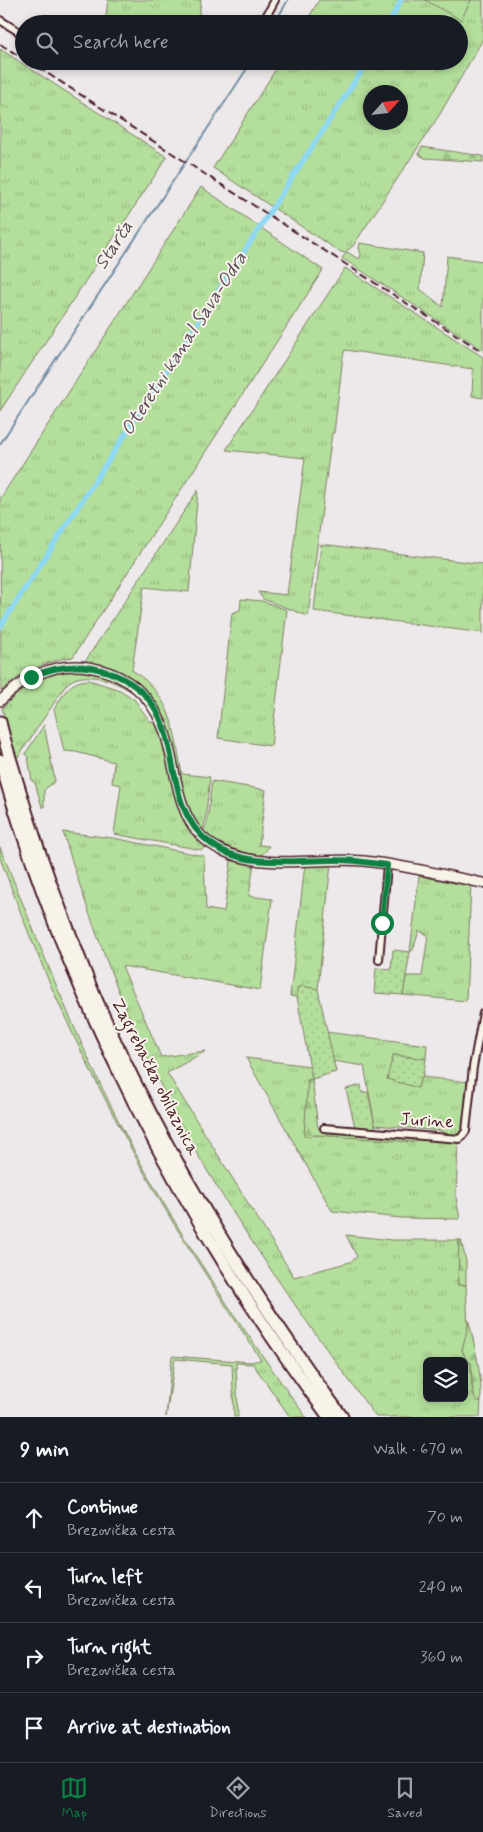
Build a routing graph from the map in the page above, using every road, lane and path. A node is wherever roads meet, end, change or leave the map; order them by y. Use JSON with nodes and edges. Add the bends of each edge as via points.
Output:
{"nodes":[{"id":1,"x":275,"y":0,"type":"edge"},
{"id":2,"x":267,"y":15,"type":"edge"},
{"id":3,"x":0,"y":20,"type":"edge"},
{"id":4,"x":15,"y":29,"type":"edge"},
{"id":5,"x":0,"y":701,"type":"edge"},
{"id":6,"x":0,"y":722,"type":"edge"},
{"id":7,"x":0,"y":760,"type":"edge"},
{"id":8,"x":387,"y":865,"type":"junction"},
{"id":9,"x":483,"y":883,"type":"edge"},
{"id":10,"x":379,"y":960,"type":"dead end"},
{"id":11,"x":483,"y":1013,"type":"edge"},
{"id":12,"x":324,"y":1128,"type":"dead end"},
{"id":13,"x":330,"y":1417,"type":"edge"},
{"id":14,"x":342,"y":1417,"type":"edge"}],
"edges":[{"from":1,"to":2,"type":"street"},
{"from":3,"to":4,"type":"street"},
{"from":5,"to":8,"type":"main road","via":[[31,677],[53,669],[84,666],[112,674],[126,680],[140,692],[158,715],[168,738],[184,809],[192,825],[210,844],[231,854],[250,858],[350,860]]},
{"from":6,"to":14,"type":"highway","name":"Zagrebačka obilaznica","via":[[55,896],[90,985],[156,1123],[239,1266]]},
{"from":7,"to":13,"type":"highway","name":"Zagrebačka obilaznica","via":[[46,901],[81,988],[147,1127],[230,1272]]},
{"from":8,"to":9,"type":"main road"},
{"from":8,"to":10,"type":"street"},
{"from":11,"to":12,"type":"street","name":"Jurine","via":[[472,1067],[466,1131],[460,1139]]}]}
